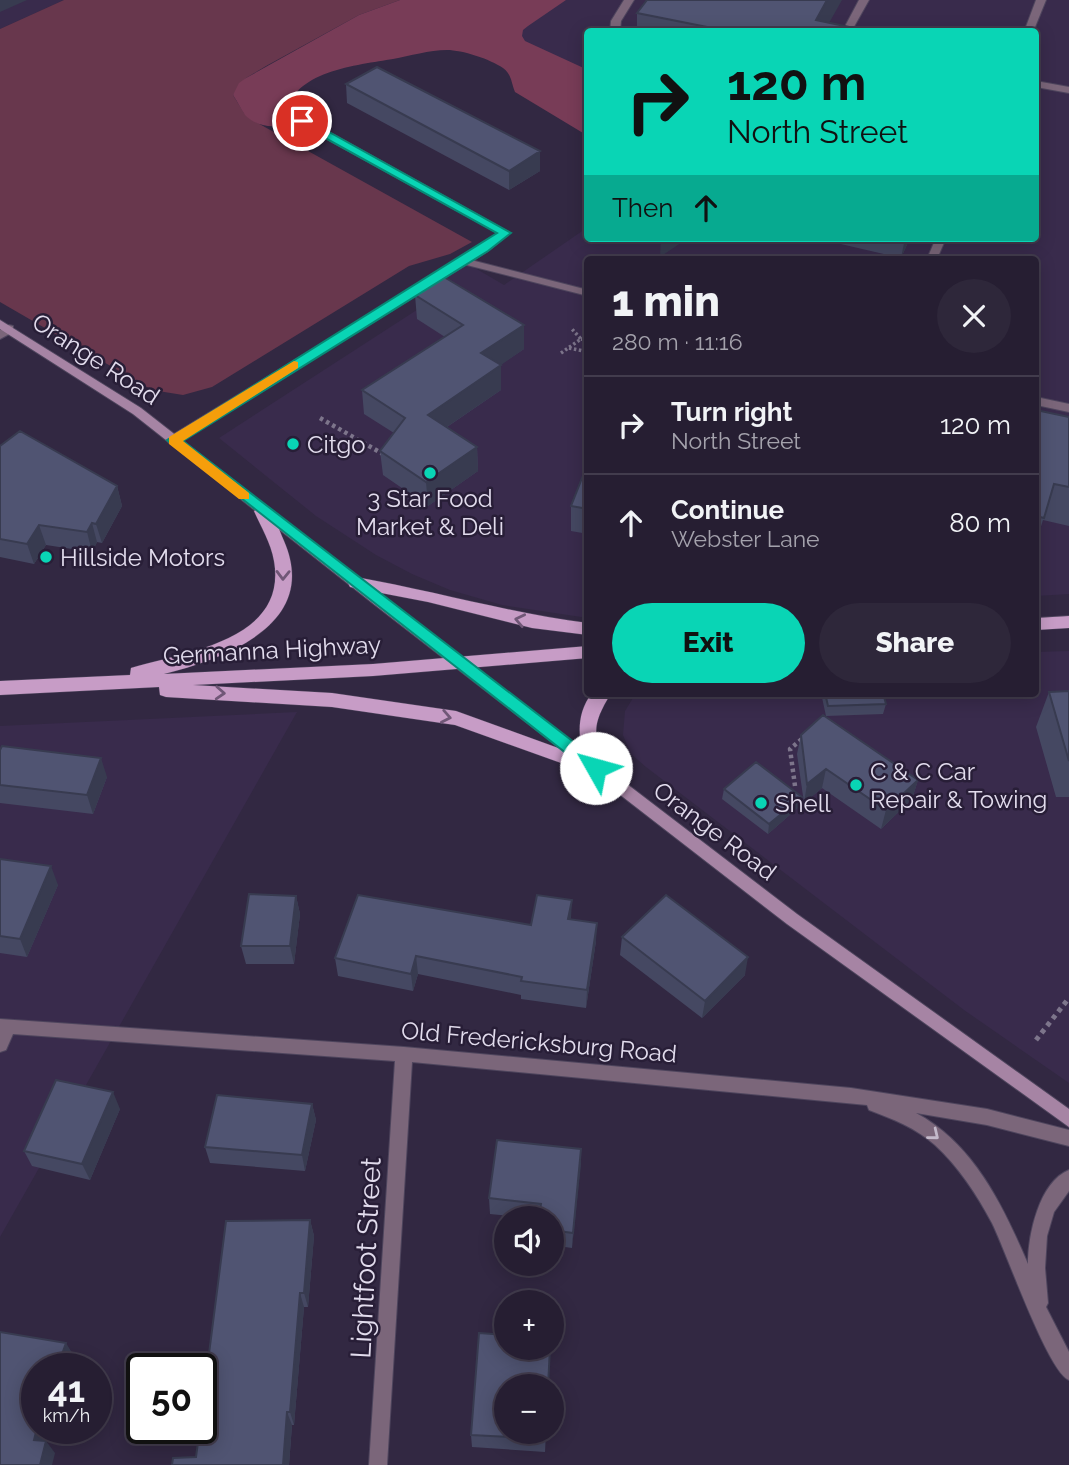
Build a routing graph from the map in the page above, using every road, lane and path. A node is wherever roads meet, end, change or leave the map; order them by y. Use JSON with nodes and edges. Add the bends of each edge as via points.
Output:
{"nodes":[{"id":1,"x":629,"y":0,"type":"edge"},
{"id":2,"x":864,"y":0,"type":"edge"},
{"id":3,"x":1041,"y":0,"type":"edge"},
{"id":4,"x":615,"y":28,"type":"edge"},
{"id":5,"x":848,"y":28,"type":"edge"},
{"id":6,"x":1030,"y":28,"type":"edge"},
{"id":7,"x":1039,"y":85,"type":"edge"},
{"id":8,"x":1069,"y":90,"type":"edge"},
{"id":9,"x":302,"y":121,"type":"dead end"},
{"id":10,"x":463,"y":261,"type":"junction"},
{"id":11,"x":584,"y":292,"type":"edge"},
{"id":12,"x":571,"y":328,"type":"dead end"},
{"id":13,"x":3,"y":329,"type":"edge"},
{"id":14,"x":581,"y":339,"type":"junction"},
{"id":15,"x":584,"y":340,"type":"edge"},
{"id":16,"x":569,"y":348,"type":"junction"},
{"id":17,"x":584,"y":351,"type":"edge"},
{"id":18,"x":561,"y":353,"type":"dead end"},
{"id":19,"x":1039,"y":402,"type":"edge"},
{"id":20,"x":1069,"y":408,"type":"edge"},
{"id":21,"x":320,"y":418,"type":"dead end"},
{"id":22,"x":173,"y":440,"type":"junction"},
{"id":23,"x":394,"y":460,"type":"edge"},
{"id":24,"x":262,"y":511,"type":"junction"},
{"id":25,"x":356,"y":583,"type":"junction"},
{"id":26,"x":1069,"y":622,"type":"edge"},
{"id":27,"x":1039,"y":624,"type":"edge"},
{"id":28,"x":584,"y":628,"type":"edge"},
{"id":29,"x":584,"y":652,"type":"edge"},
{"id":30,"x":458,"y":663,"type":"junction"},
{"id":31,"x":79,"y":685,"type":"junction"},
{"id":32,"x":0,"y":688,"type":"edge"},
{"id":33,"x":598,"y":697,"type":"edge"},
{"id":34,"x":806,"y":735,"type":"edge"},
{"id":35,"x":796,"y":744,"type":"junction"},
{"id":36,"x":803,"y":749,"type":"edge"},
{"id":37,"x":596,"y":768,"type":"junction"},
{"id":38,"x":795,"y":786,"type":"dead end"},
{"id":39,"x":1068,"y":1000,"type":"edge"},
{"id":40,"x":4,"y":1026,"type":"edge"},
{"id":41,"x":1037,"y":1040,"type":"dead end"},
{"id":42,"x":0,"y":1045,"type":"edge"},
{"id":43,"x":404,"y":1054,"type":"junction"},
{"id":44,"x":851,"y":1095,"type":"junction"},
{"id":45,"x":1069,"y":1119,"type":"edge"},
{"id":46,"x":1069,"y":1138,"type":"edge"},
{"id":47,"x":1069,"y":1178,"type":"edge"},
{"id":48,"x":1050,"y":1338,"type":"junction"},
{"id":49,"x":1069,"y":1371,"type":"edge"},
{"id":50,"x":378,"y":1465,"type":"edge"}],
"edges":[{"from":1,"to":4,"type":"street"},
{"from":2,"to":5,"type":"street"},
{"from":3,"to":6,"type":"street"},
{"from":7,"to":8,"type":"street"},
{"from":9,"to":10,"type":"street","via":[[505,233]]},
{"from":10,"to":11,"type":"street"},
{"from":10,"to":22,"type":"street"},
{"from":12,"to":14,"type":"path"},
{"from":13,"to":22,"type":"main road","name":"Orange Road","via":[[137,411]]},
{"from":14,"to":15,"type":"path"},
{"from":14,"to":16,"type":"path"},
{"from":16,"to":17,"type":"path"},
{"from":16,"to":18,"type":"path"},
{"from":19,"to":20,"type":"street"},
{"from":21,"to":23,"type":"path"},
{"from":22,"to":24,"type":"main road","name":"Orange Road"},
{"from":24,"to":25,"type":"main road","name":"Orange Road"},
{"from":24,"to":31,"type":"main road","one_way":true,"via":[[284,565],[273,609],[252,633],[222,652],[191,662]]},
{"from":28,"to":25,"type":"main road","one_way":true,"via":[[532,622]]},
{"from":25,"to":30,"type":"main road","name":"Orange Road"},
{"from":26,"to":27,"type":"main road"},
{"from":29,"to":30,"type":"main road","name":"Germanna Highway"},
{"from":30,"to":31,"type":"main road","name":"Germanna Highway"},
{"from":30,"to":37,"type":"main road","name":"Orange Road"},
{"from":31,"to":32,"type":"main road","name":"Germanna Highway"},
{"from":31,"to":37,"type":"main road","one_way":true,"via":[[332,699],[393,707],[456,718]]},
{"from":33,"to":37,"type":"main road","via":[[585,728]]},
{"from":34,"to":35,"type":"path"},
{"from":35,"to":36,"type":"path"},
{"from":35,"to":38,"type":"path","via":[[790,749]]},
{"from":37,"to":45,"type":"main road","name":"Orange Road","via":[[792,919]]},
{"from":39,"to":41,"type":"path"},
{"from":40,"to":42,"type":"street"},
{"from":40,"to":43,"type":"street","name":"Old Fredericksburg Road"},
{"from":43,"to":44,"type":"street","name":"Old Fredericksburg Road"},
{"from":43,"to":50,"type":"street","name":"Lightfoot Street"},
{"from":44,"to":46,"type":"street","name":"Old Fredericksburg Road","via":[[987,1117]]},
{"from":44,"to":48,"type":"street","one_way":true,"via":[[917,1122],[970,1170],[991,1205]]},
{"from":47,"to":48,"type":"street","via":[[1040,1221],[1034,1251],[1040,1305]]},
{"from":48,"to":49,"type":"street"}]}
